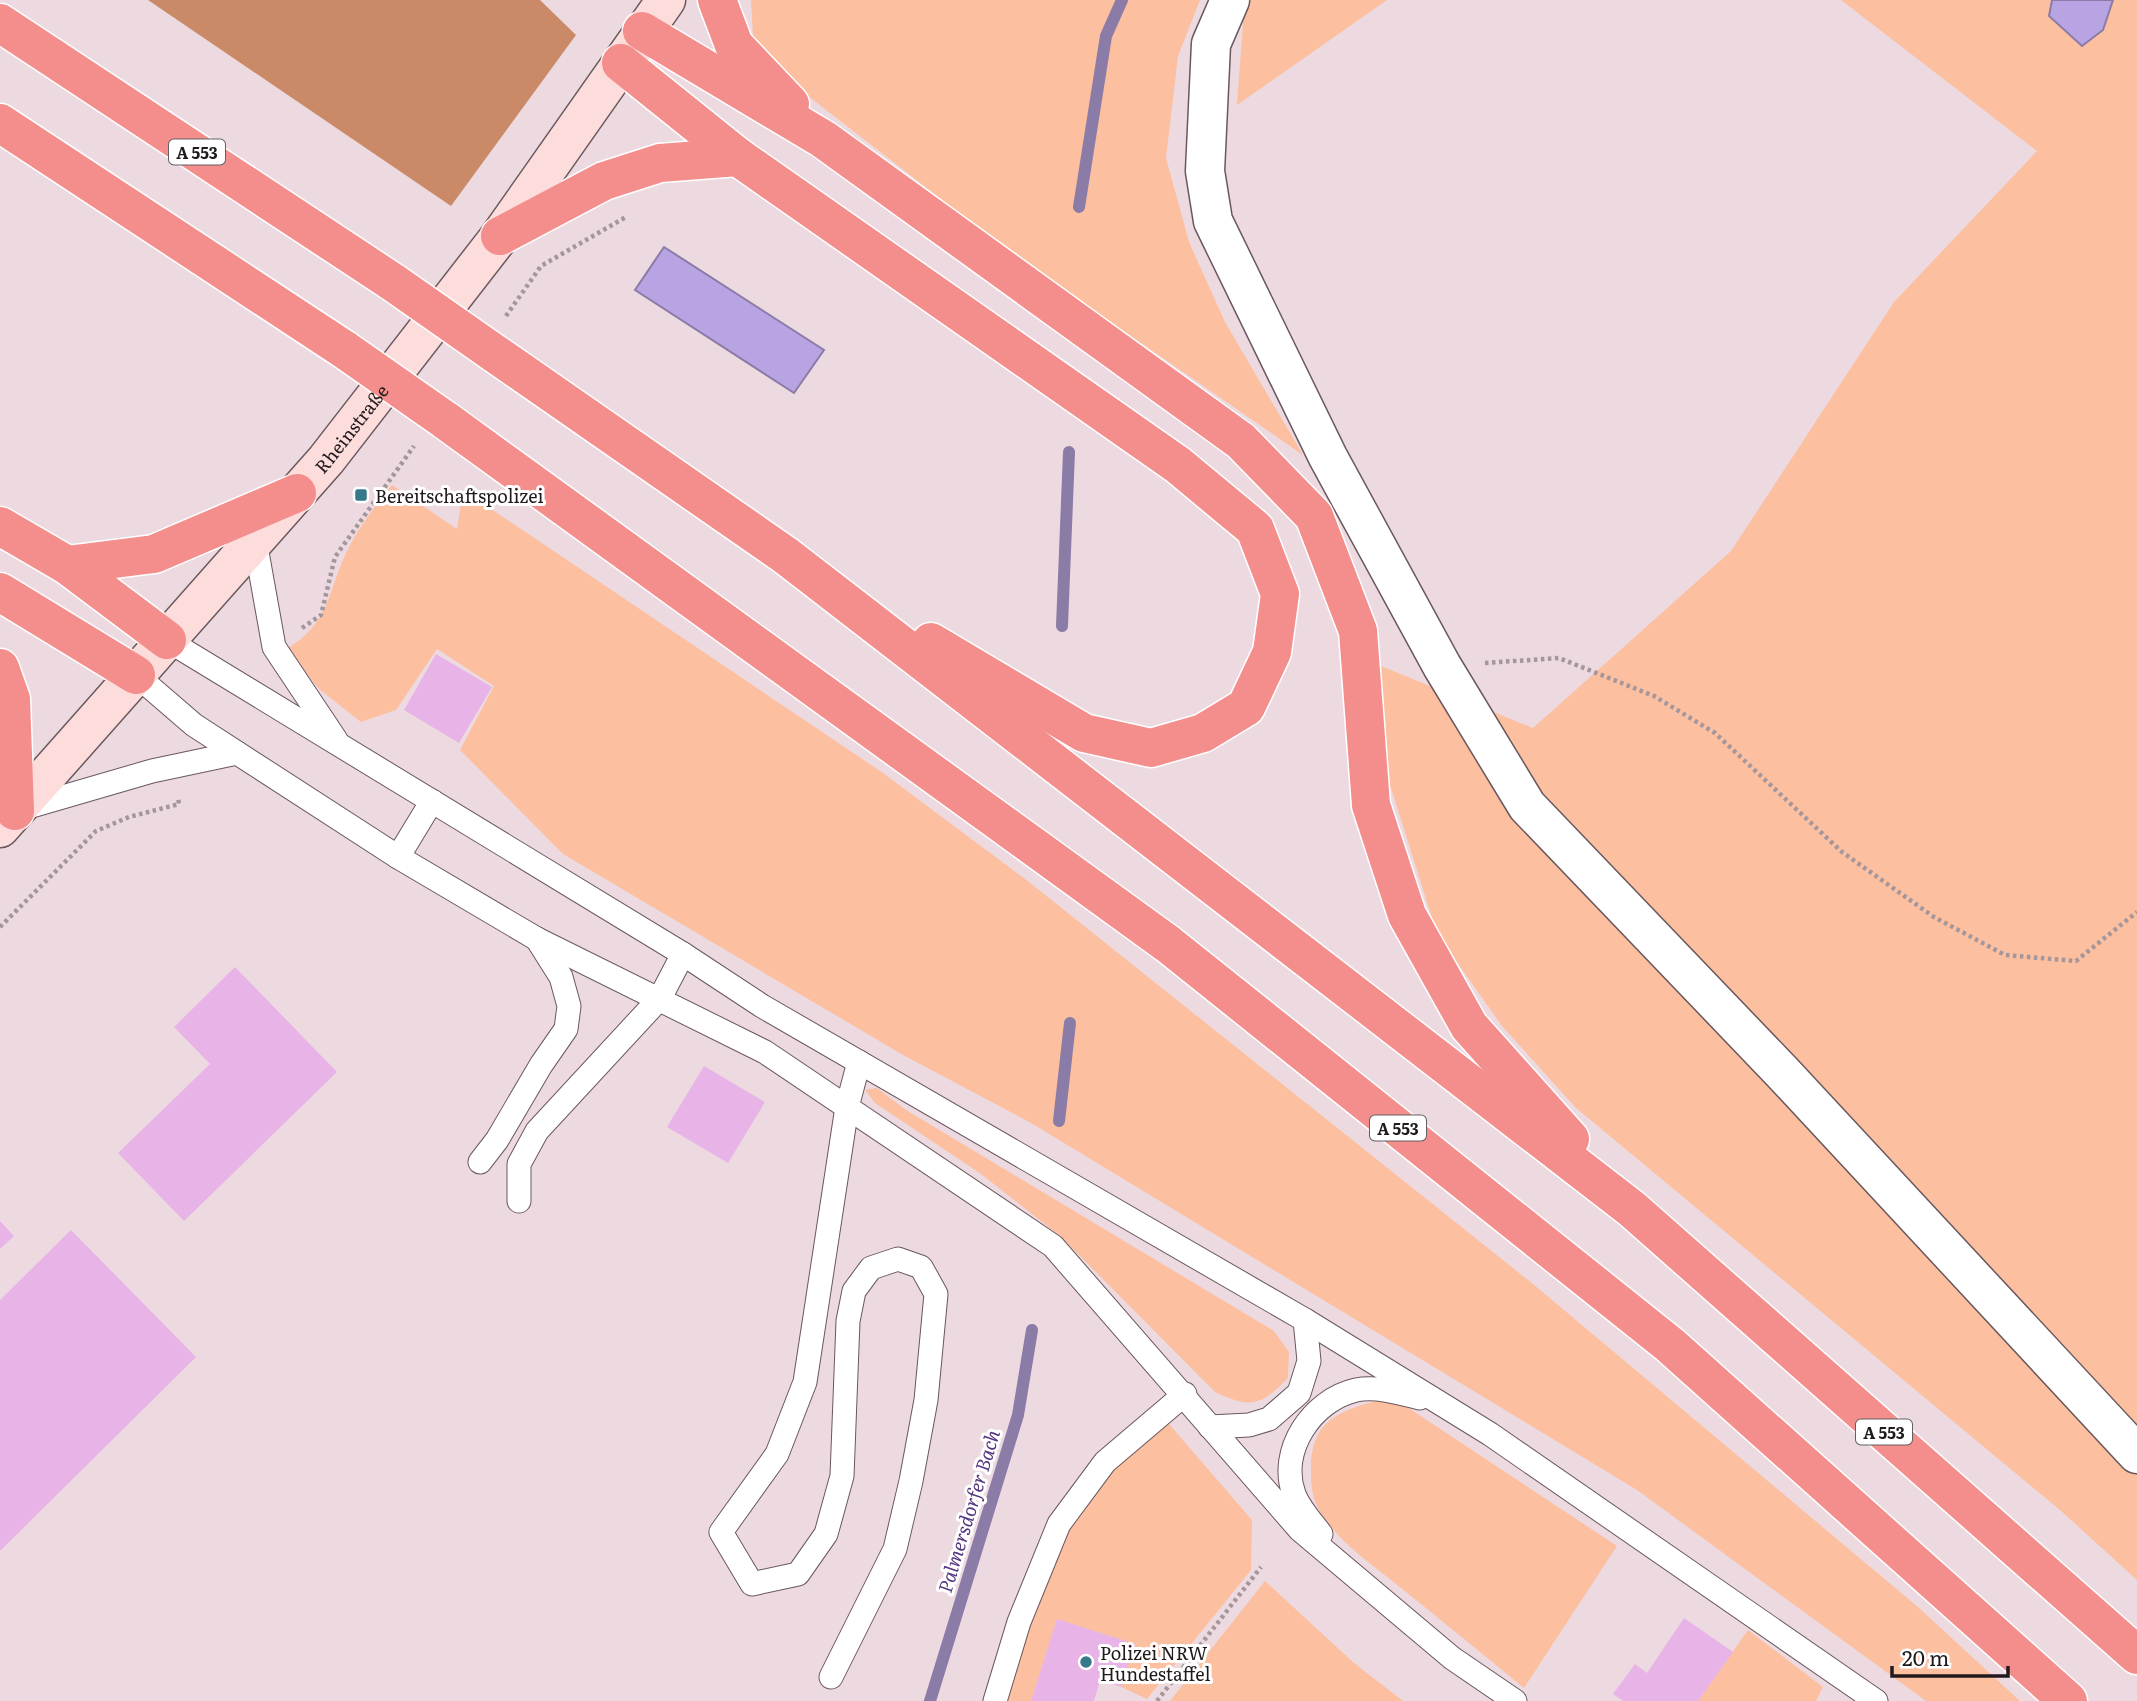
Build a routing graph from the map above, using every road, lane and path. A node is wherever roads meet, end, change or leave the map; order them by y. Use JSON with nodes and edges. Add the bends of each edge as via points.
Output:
{"nodes":[{"id":1,"x":666,"y":0,"type":"edge"},
{"id":2,"x":717,"y":0,"type":"edge"},
{"id":3,"x":1230,"y":0,"type":"edge"},
{"id":4,"x":0,"y":23,"type":"edge"},
{"id":5,"x":642,"y":31,"type":"junction"},
{"id":6,"x":621,"y":64,"type":"junction"},
{"id":7,"x":0,"y":123,"type":"edge"},
{"id":8,"x":823,"y":139,"type":"junction"},
{"id":9,"x":738,"y":157,"type":"junction"},
{"id":10,"x":500,"y":236,"type":"junction"},
{"id":11,"x":297,"y":493,"type":"junction"},
{"id":12,"x":0,"y":526,"type":"edge"},
{"id":13,"x":255,"y":541,"type":"junction"},
{"id":14,"x":785,"y":555,"type":"junction"},
{"id":15,"x":67,"y":565,"type":"junction"},
{"id":16,"x":0,"y":593,"type":"edge"},
{"id":17,"x":167,"y":640,"type":"junction"},
{"id":18,"x":1442,"y":666,"type":"junction"},
{"id":19,"x":0,"y":668,"type":"edge"},
{"id":20,"x":136,"y":675,"type":"junction"},
{"id":21,"x":342,"y":748,"type":"junction"},
{"id":22,"x":237,"y":752,"type":"junction"},
{"id":23,"x":173,"y":766,"type":"junction"},
{"id":24,"x":432,"y":801,"type":"junction"},
{"id":25,"x":8,"y":820,"type":"edge"},
{"id":26,"x":398,"y":857,"type":"junction"},
{"id":27,"x":2137,"y":912,"type":"edge"},
{"id":28,"x":0,"y":927,"type":"edge"},
{"id":29,"x":537,"y":939,"type":"junction"},
{"id":30,"x":683,"y":954,"type":"junction"},
{"id":31,"x":660,"y":998,"type":"junction"},
{"id":32,"x":859,"y":1062,"type":"junction"},
{"id":33,"x":847,"y":1107,"type":"junction"},
{"id":34,"x":480,"y":1162,"type":"dead end"},
{"id":35,"x":519,"y":1201,"type":"dead end"},
{"id":36,"x":1632,"y":1209,"type":"junction"},
{"id":37,"x":1305,"y":1320,"type":"junction"},
{"id":38,"x":1185,"y":1394,"type":"junction"},
{"id":39,"x":1437,"y":1401,"type":"junction"},
{"id":40,"x":1210,"y":1427,"type":"junction"},
{"id":41,"x":2137,"y":1454,"type":"edge"},
{"id":42,"x":1261,"y":1567,"type":"dead end"},
{"id":43,"x":1360,"y":1580,"type":"junction"},
{"id":44,"x":2137,"y":1655,"type":"edge"},
{"id":45,"x":831,"y":1677,"type":"dead end"},
{"id":46,"x":995,"y":1701,"type":"edge"},
{"id":47,"x":1157,"y":1701,"type":"edge"},
{"id":48,"x":1515,"y":1701,"type":"edge"},
{"id":49,"x":1875,"y":1701,"type":"edge"},
{"id":50,"x":2068,"y":1701,"type":"edge"}],
"edges":[{"from":1,"to":5,"type":"main road","name":"Rheinstraße"},
{"from":2,"to":8,"type":"highway","via":[[734,45]]},
{"from":3,"to":18,"type":"street","via":[[1211,44],[1205,171],[1213,221],[1328,457]]},
{"from":4,"to":14,"type":"highway","number":"A 553","bridge":true,"via":[[394,283]]},
{"from":5,"to":6,"type":"main road","name":"Rheinstraße"},
{"from":5,"to":8,"type":"highway"},
{"from":6,"to":9,"type":"highway"},
{"from":6,"to":10,"type":"main road","name":"Rheinstraße"},
{"from":7,"to":50,"type":"highway","number":"A 553","bridge":true,"via":[[345,350],[1168,944],[1670,1345]]},
{"from":8,"to":36,"type":"highway","via":[[1241,441],[1314,516],[1358,631],[1371,805],[1407,915],[1469,1026]]},
{"from":9,"to":10,"type":"highway","via":[[660,163],[604,181]]},
{"from":9,"to":14,"type":"highway","via":[[1178,465],[1255,529],[1280,594],[1272,652],[1246,707],[1203,733],[1151,748],[1084,733]]},
{"from":10,"to":11,"type":"main road","name":"Rheinstraße"},
{"from":11,"to":13,"type":"main road","name":"Rheinstraße"},
{"from":11,"to":15,"type":"highway","via":[[154,554]]},
{"from":12,"to":15,"type":"highway"},
{"from":13,"to":17,"type":"main road","name":"Rheinstraße"},
{"from":13,"to":21,"type":"lane","via":[[274,647]]},
{"from":14,"to":36,"type":"highway","number":"A 553"},
{"from":15,"to":17,"type":"highway"},
{"from":16,"to":20,"type":"highway"},
{"from":17,"to":20,"type":"main road","name":"Rheinstraße"},
{"from":17,"to":21,"type":"lane"},
{"from":18,"to":27,"type":"path","via":[[1559,658],[1654,696],[1715,733],[1842,852],[1934,917],[2005,955],[2076,961]]},
{"from":18,"to":41,"type":"street","via":[[1527,806]]},
{"from":19,"to":25,"type":"highway","via":[[10,699]]},
{"from":20,"to":22,"type":"lane","via":[[194,725]]},
{"from":20,"to":25,"type":"main road","name":"Rheinstraße"},
{"from":21,"to":24,"type":"lane"},
{"from":22,"to":23,"type":"lane"},
{"from":22,"to":26,"type":"lane"},
{"from":23,"to":25,"type":"lane"},
{"from":23,"to":28,"type":"path","via":[[179,804],[96,831]]},
{"from":24,"to":26,"type":"lane"},
{"from":24,"to":30,"type":"lane"},
{"from":26,"to":29,"type":"lane"},
{"from":29,"to":31,"type":"lane"},
{"from":29,"to":34,"type":"lane","via":[[561,977],[569,1006],[566,1029]]},
{"from":30,"to":31,"type":"lane"},
{"from":30,"to":32,"type":"lane"},
{"from":31,"to":33,"type":"lane","via":[[765,1052]]},
{"from":31,"to":35,"type":"lane","via":[[537,1132],[519,1164]]},
{"from":32,"to":33,"type":"lane"},
{"from":32,"to":37,"type":"lane"},
{"from":33,"to":38,"type":"lane","via":[[1053,1246]]},
{"from":33,"to":45,"type":"lane","via":[[805,1382],[778,1454],[721,1532],[752,1584],[798,1574],[826,1534],[842,1476],[848,1321],[854,1291],[871,1268],[898,1259],[921,1268],[936,1294],[935,1326],[908,1492],[895,1549]]},
{"from":36,"to":44,"type":"highway","number":"A 553"},
{"from":37,"to":39,"type":"lane"},
{"from":37,"to":40,"type":"lane","via":[[1309,1361],[1298,1393],[1269,1419],[1249,1426]]},
{"from":38,"to":40,"type":"lane"},
{"from":38,"to":46,"type":"lane","via":[[1105,1462],[1059,1524],[1019,1622]]},
{"from":39,"to":43,"type":"lane","via":[[1385,1390],[1355,1390],[1319,1408],[1297,1437],[1289,1467],[1294,1495]]},
{"from":39,"to":49,"type":"lane"},
{"from":40,"to":43,"type":"lane","via":[[1300,1530]]},
{"from":42,"to":47,"type":"path"},
{"from":43,"to":48,"type":"lane","via":[[1452,1658]]}]}
